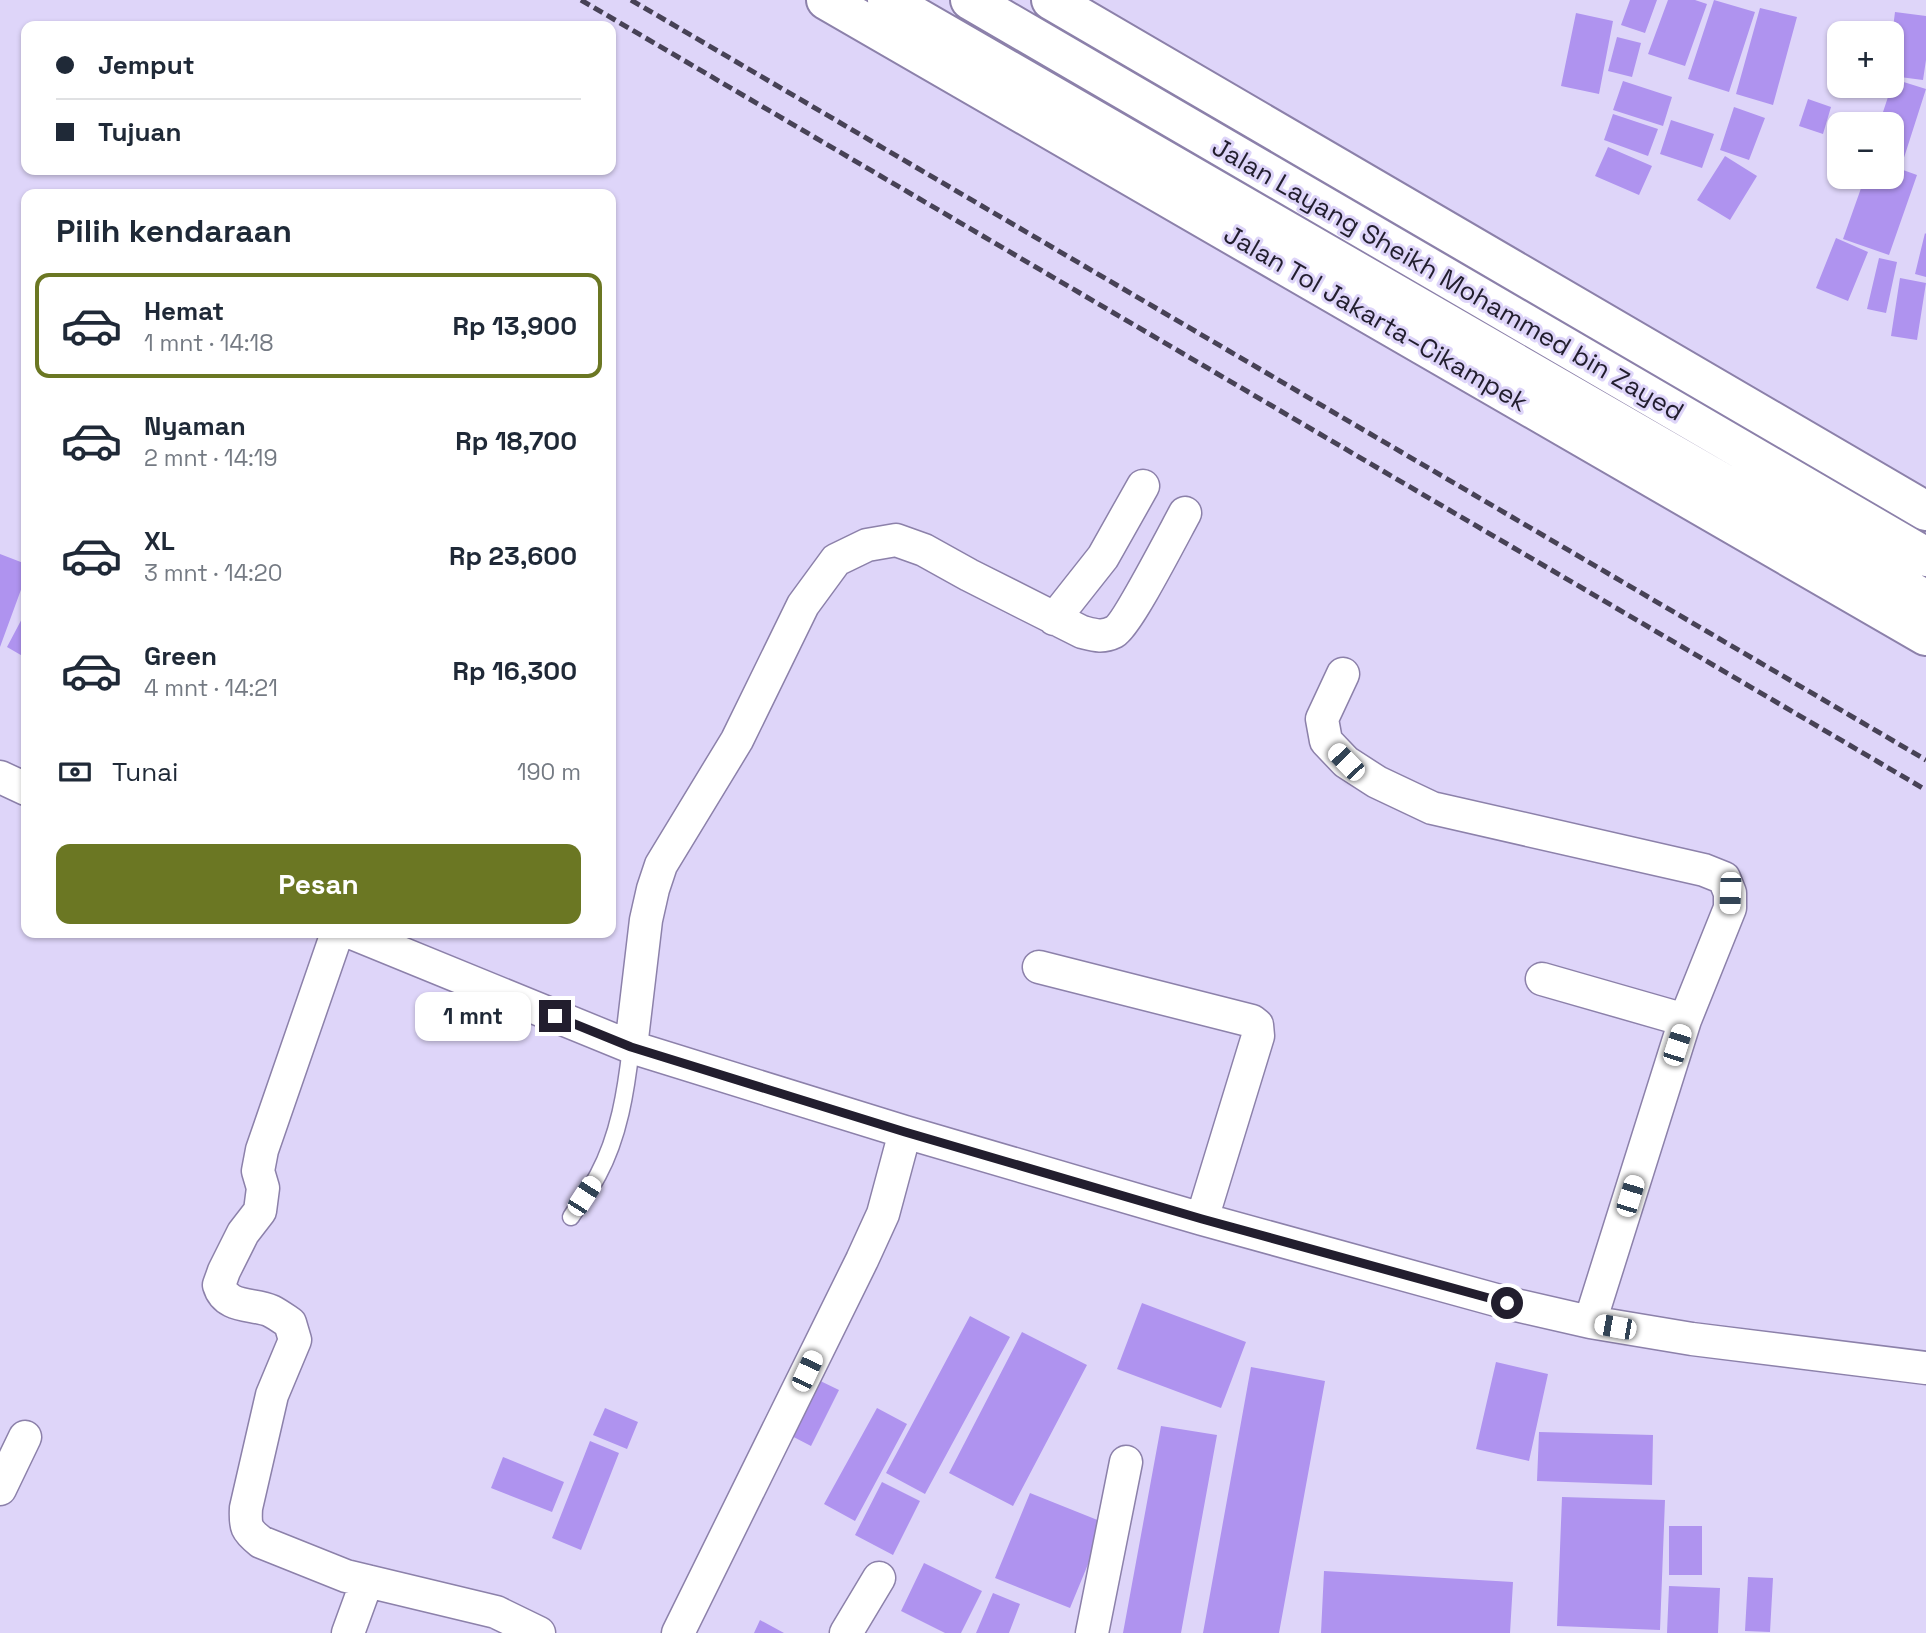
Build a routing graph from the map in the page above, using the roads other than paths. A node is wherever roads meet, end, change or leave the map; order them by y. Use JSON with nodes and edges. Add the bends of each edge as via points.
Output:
{"nodes":[{"id":1,"x":826,"y":0,"type":"edge"},
{"id":2,"x":887,"y":0,"type":"edge"},
{"id":3,"x":970,"y":0,"type":"edge"},
{"id":4,"x":1051,"y":0,"type":"edge"},
{"id":5,"x":1143,"y":486,"type":"dead end"},
{"id":6,"x":1926,"y":511,"type":"edge"},
{"id":7,"x":1185,"y":513,"type":"dead end"},
{"id":8,"x":1926,"y":557,"type":"edge"},
{"id":9,"x":1926,"y":600,"type":"edge"},
{"id":10,"x":1054,"y":619,"type":"junction"},
{"id":11,"x":1926,"y":636,"type":"edge"},
{"id":12,"x":1343,"y":674,"type":"dead end"},
{"id":13,"x":0,"y":777,"type":"edge"},
{"id":14,"x":21,"y":787,"type":"edge"},
{"id":15,"x":335,"y":938,"type":"edge"},
{"id":16,"x":364,"y":938,"type":"edge"},
{"id":17,"x":1039,"y":967,"type":"dead end"},
{"id":18,"x":1542,"y":979,"type":"dead end"},
{"id":19,"x":1685,"y":1020,"type":"junction"},
{"id":20,"x":631,"y":1047,"type":"junction"},
{"id":21,"x":905,"y":1132,"type":"junction"},
{"id":22,"x":571,"y":1217,"type":"dead end"},
{"id":23,"x":1202,"y":1219,"type":"junction"},
{"id":24,"x":1590,"y":1322,"type":"junction"},
{"id":25,"x":1926,"y":1367,"type":"edge"},
{"id":26,"x":25,"y":1437,"type":"dead end"},
{"id":27,"x":1126,"y":1462,"type":"dead end"},
{"id":28,"x":0,"y":1489,"type":"edge"},
{"id":29,"x":879,"y":1578,"type":"dead end"},
{"id":30,"x":367,"y":1581,"type":"junction"},
{"id":31,"x":348,"y":1633,"type":"edge"},
{"id":32,"x":539,"y":1633,"type":"edge"},
{"id":33,"x":678,"y":1633,"type":"edge"},
{"id":34,"x":846,"y":1633,"type":"edge"},
{"id":35,"x":1091,"y":1633,"type":"edge"}],
"edges":[{"from":1,"to":11,"type":"highway","name":"Jalan Tol Jakarta–Cikampek"},
{"from":2,"to":9,"type":"highway","name":"Jalan Layang Sheikh Mohammed bin Zayed"},
{"from":3,"to":8,"type":"highway","name":"Jalan Layang Sheikh Mohammed bin Zayed"},
{"from":4,"to":6,"type":"highway"},
{"from":5,"to":10,"type":"street","via":[[1103,557]]},
{"from":7,"to":10,"type":"street","via":[[1117,631],[1101,637]]},
{"from":10,"to":20,"type":"street","via":[[924,550],[896,540],[867,545],[836,560],[803,606],[737,740],[661,865],[646,920]]},
{"from":12,"to":19,"type":"street","via":[[1322,719],[1326,741],[1346,762],[1377,782],[1432,808],[1724,878],[1730,908]]},
{"from":13,"to":14,"type":"street"},
{"from":15,"to":30,"type":"street","via":[[262,1150],[260,1211],[243,1233],[219,1285],[225,1297],[270,1310],[290,1323],[295,1340],[272,1395],[245,1525],[261,1542]]},
{"from":16,"to":20,"type":"street"},
{"from":17,"to":23,"type":"street","via":[[1252,1021],[1256,1026],[1258,1036]]},
{"from":18,"to":19,"type":"street"},
{"from":19,"to":24,"type":"street"},
{"from":20,"to":21,"type":"street"},
{"from":20,"to":22,"type":"lane","via":[[625,1097],[612,1139],[598,1175]]},
{"from":21,"to":23,"type":"street"},
{"from":21,"to":33,"type":"street","via":[[883,1214]]},
{"from":23,"to":24,"type":"street"},
{"from":24,"to":25,"type":"street"},
{"from":26,"to":28,"type":"street"},
{"from":27,"to":35,"type":"street"},
{"from":29,"to":34,"type":"street"},
{"from":30,"to":31,"type":"street"},
{"from":30,"to":32,"type":"street","via":[[496,1612]]}]}
